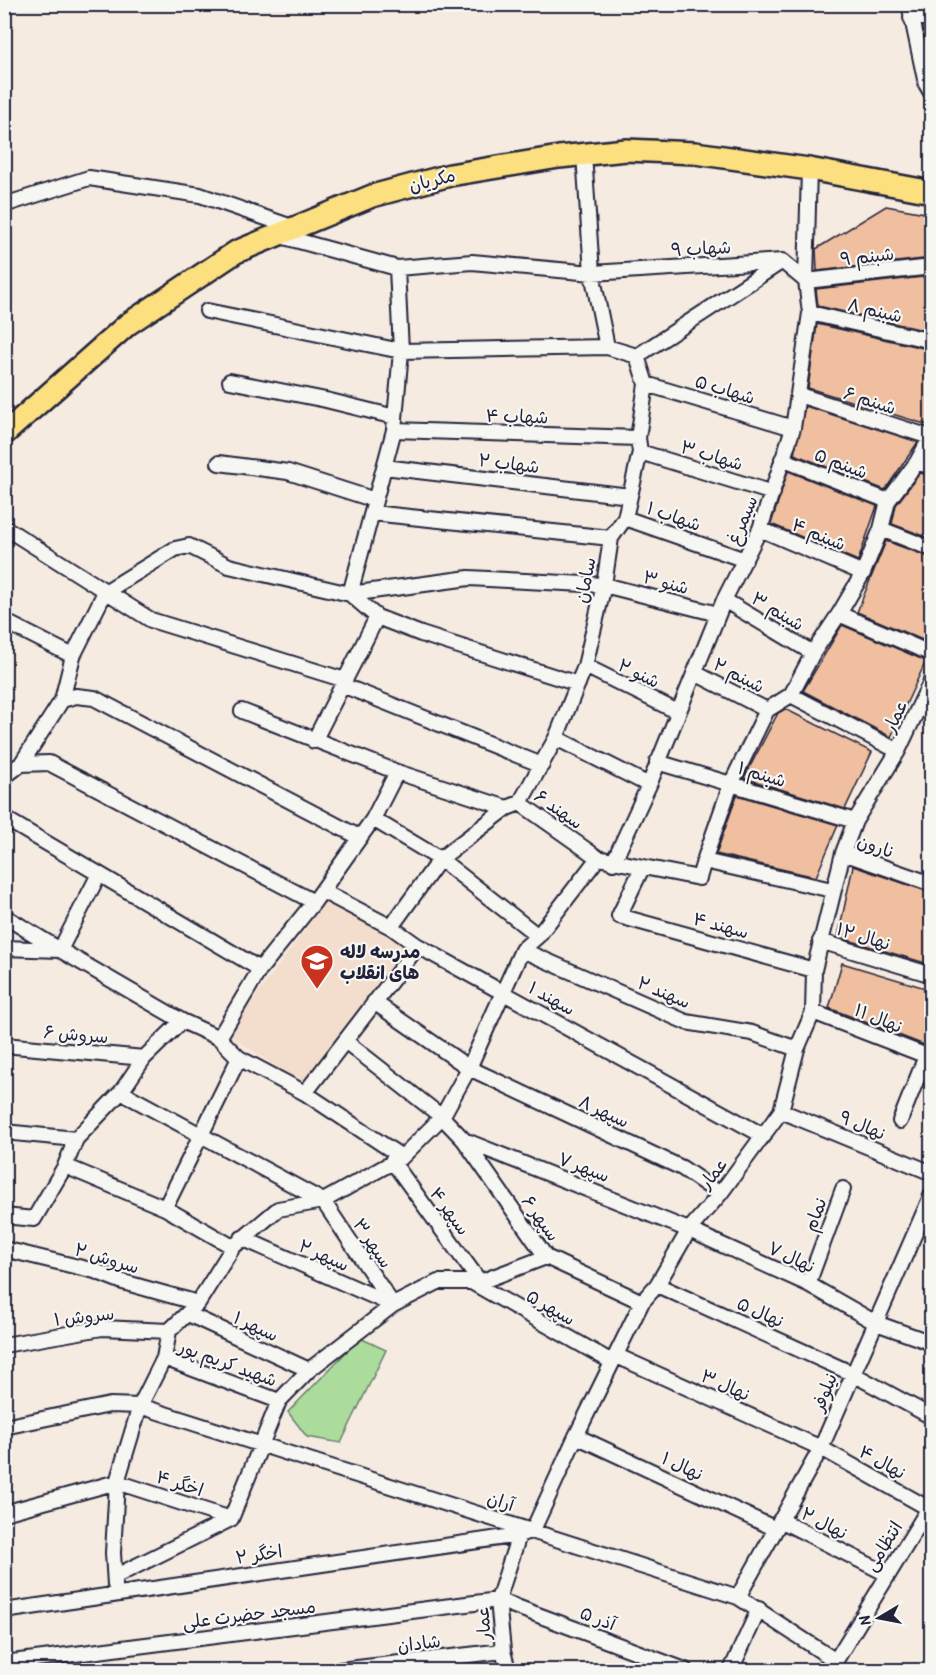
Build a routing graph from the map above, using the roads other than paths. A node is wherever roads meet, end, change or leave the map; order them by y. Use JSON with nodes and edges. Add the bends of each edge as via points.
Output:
{"nodes":[{"id":1,"x":910,"y":11,"type":"edge"},
{"id":2,"x":932,"y":18,"type":"edge"},
{"id":3,"x":932,"y":94,"type":"edge"},
{"id":4,"x":584,"y":154,"type":"junction"},
{"id":5,"x":809,"y":169,"type":"junction"},
{"id":6,"x":932,"y":192,"type":"edge"},
{"id":7,"x":4,"y":205,"type":"edge"},
{"id":8,"x":284,"y":231,"type":"junction"},
{"id":9,"x":782,"y":261,"type":"junction"},
{"id":10,"x":932,"y":267,"type":"edge"},
{"id":11,"x":397,"y":268,"type":"junction"},
{"id":12,"x":592,"y":273,"type":"junction"},
{"id":13,"x":806,"y":280,"type":"junction"},
{"id":14,"x":207,"y":311,"type":"dead end"},
{"id":15,"x":810,"y":313,"type":"junction"},
{"id":16,"x":932,"y":341,"type":"edge"},
{"id":17,"x":608,"y":347,"type":"junction"},
{"id":18,"x":401,"y":351,"type":"junction"},
{"id":19,"x":637,"y":356,"type":"junction"},
{"id":20,"x":230,"y":381,"type":"dead end"},
{"id":21,"x":646,"y":384,"type":"junction"},
{"id":22,"x":799,"y":395,"type":"junction"},
{"id":23,"x":394,"y":424,"type":"junction"},
{"id":24,"x":794,"y":428,"type":"junction"},
{"id":25,"x":4,"y":434,"type":"edge"},
{"id":26,"x":931,"y":436,"type":"edge"},
{"id":27,"x":639,"y":445,"type":"junction"},
{"id":28,"x":782,"y":459,"type":"junction"},
{"id":29,"x":916,"y":462,"type":"junction"},
{"id":30,"x":219,"y":463,"type":"dead end"},
{"id":31,"x":384,"y":467,"type":"junction"},
{"id":32,"x":932,"y":467,"type":"edge"},
{"id":33,"x":773,"y":493,"type":"junction"},
{"id":34,"x":630,"y":496,"type":"junction"},
{"id":35,"x":888,"y":501,"type":"junction"},
{"id":36,"x":374,"y":507,"type":"junction"},
{"id":37,"x":625,"y":518,"type":"junction"},
{"id":38,"x":4,"y":527,"type":"edge"},
{"id":39,"x":760,"y":529,"type":"junction"},
{"id":40,"x":881,"y":529,"type":"junction"},
{"id":41,"x":611,"y":538,"type":"junction"},
{"id":42,"x":932,"y":549,"type":"edge"},
{"id":43,"x":745,"y":560,"type":"junction"},
{"id":44,"x":863,"y":573,"type":"junction"},
{"id":45,"x":604,"y":585,"type":"junction"},
{"id":46,"x":105,"y":592,"type":"junction"},
{"id":47,"x":350,"y":594,"type":"junction"},
{"id":48,"x":724,"y":600,"type":"junction"},
{"id":49,"x":839,"y":614,"type":"junction"},
{"id":50,"x":718,"y":615,"type":"junction"},
{"id":51,"x":377,"y":617,"type":"junction"},
{"id":52,"x":4,"y":621,"type":"edge"},
{"id":53,"x":813,"y":653,"type":"junction"},
{"id":54,"x":932,"y":654,"type":"edge"},
{"id":55,"x":74,"y":656,"type":"junction"},
{"id":56,"x":585,"y":666,"type":"junction"},
{"id":57,"x":695,"y":673,"type":"junction"},
{"id":58,"x":931,"y":679,"type":"edge"},
{"id":59,"x":343,"y":682,"type":"junction"},
{"id":60,"x":578,"y":684,"type":"junction"},
{"id":61,"x":791,"y":694,"type":"junction"},
{"id":62,"x":62,"y":700,"type":"junction"},
{"id":63,"x":767,"y":710,"type":"junction"},
{"id":64,"x":242,"y":711,"type":"dead end"},
{"id":65,"x":678,"y":712,"type":"junction"},
{"id":66,"x":556,"y":738,"type":"junction"},
{"id":67,"x":314,"y":741,"type":"junction"},
{"id":68,"x":898,"y":751,"type":"junction"},
{"id":69,"x":657,"y":762,"type":"junction"},
{"id":70,"x":21,"y":764,"type":"junction"},
{"id":71,"x":542,"y":765,"type":"junction"},
{"id":72,"x":397,"y":772,"type":"junction"},
{"id":73,"x":4,"y":777,"type":"edge"},
{"id":74,"x":731,"y":784,"type":"junction"},
{"id":75,"x":649,"y":785,"type":"junction"},
{"id":76,"x":513,"y":805,"type":"junction"},
{"id":77,"x":4,"y":819,"type":"edge"},
{"id":78,"x":373,"y":819,"type":"junction"},
{"id":79,"x":855,"y":821,"type":"junction"},
{"id":80,"x":359,"y":837,"type":"junction"},
{"id":81,"x":843,"y":853,"type":"junction"},
{"id":82,"x":598,"y":858,"type":"junction"},
{"id":83,"x":440,"y":859,"type":"junction"},
{"id":84,"x":704,"y":861,"type":"junction"},
{"id":85,"x":613,"y":862,"type":"junction"},
{"id":86,"x":642,"y":867,"type":"junction"},
{"id":87,"x":98,"y":876,"type":"junction"},
{"id":88,"x":932,"y":884,"type":"edge"},
{"id":89,"x":832,"y":890,"type":"junction"},
{"id":90,"x":318,"y":897,"type":"junction"},
{"id":91,"x":4,"y":916,"type":"edge"},
{"id":92,"x":391,"y":927,"type":"junction"},
{"id":93,"x":538,"y":936,"type":"junction"},
{"id":94,"x":820,"y":941,"type":"junction"},
{"id":95,"x":418,"y":946,"type":"junction"},
{"id":96,"x":4,"y":948,"type":"edge"},
{"id":97,"x":60,"y":950,"type":"junction"},
{"id":98,"x":522,"y":950,"type":"junction"},
{"id":99,"x":260,"y":969,"type":"junction"},
{"id":100,"x":814,"y":970,"type":"junction"},
{"id":101,"x":932,"y":975,"type":"edge"},
{"id":102,"x":502,"y":991,"type":"junction"},
{"id":103,"x":374,"y":1002,"type":"junction"},
{"id":104,"x":813,"y":1012,"type":"junction"},
{"id":105,"x":182,"y":1022,"type":"junction"},
{"id":106,"x":219,"y":1038,"type":"junction"},
{"id":107,"x":345,"y":1041,"type":"junction"},
{"id":108,"x":4,"y":1045,"type":"edge"},
{"id":109,"x":797,"y":1049,"type":"junction"},
{"id":110,"x":929,"y":1057,"type":"edge"},
{"id":111,"x":144,"y":1058,"type":"junction"},
{"id":112,"x":239,"y":1058,"type":"junction"},
{"id":113,"x":469,"y":1068,"type":"junction"},
{"id":114,"x":121,"y":1092,"type":"junction"},
{"id":115,"x":305,"y":1093,"type":"junction"},
{"id":116,"x":781,"y":1111,"type":"junction"},
{"id":117,"x":442,"y":1117,"type":"junction"},
{"id":118,"x":900,"y":1121,"type":"dead end"},
{"id":119,"x":4,"y":1132,"type":"edge"},
{"id":120,"x":200,"y":1136,"type":"junction"},
{"id":121,"x":764,"y":1136,"type":"junction"},
{"id":122,"x":76,"y":1139,"type":"junction"},
{"id":123,"x":464,"y":1140,"type":"junction"},
{"id":124,"x":397,"y":1159,"type":"junction"},
{"id":125,"x":65,"y":1166,"type":"junction"},
{"id":126,"x":932,"y":1173,"type":"edge"},
{"id":127,"x":843,"y":1189,"type":"dead end"},
{"id":128,"x":720,"y":1194,"type":"junction"},
{"id":129,"x":932,"y":1194,"type":"edge"},
{"id":130,"x":323,"y":1201,"type":"junction"},
{"id":131,"x":165,"y":1208,"type":"junction"},
{"id":132,"x":4,"y":1216,"type":"edge"},
{"id":133,"x":689,"y":1230,"type":"junction"},
{"id":134,"x":237,"y":1243,"type":"junction"},
{"id":135,"x":4,"y":1249,"type":"edge"},
{"id":136,"x":546,"y":1257,"type":"junction"},
{"id":137,"x":476,"y":1282,"type":"junction"},
{"id":138,"x":808,"y":1284,"type":"junction"},
{"id":139,"x":657,"y":1285,"type":"junction"},
{"id":140,"x":642,"y":1302,"type":"junction"},
{"id":141,"x":198,"y":1303,"type":"junction"},
{"id":142,"x":393,"y":1305,"type":"junction"},
{"id":143,"x":188,"y":1314,"type":"junction"},
{"id":144,"x":876,"y":1323,"type":"junction"},
{"id":145,"x":169,"y":1330,"type":"junction"},
{"id":146,"x":932,"y":1343,"type":"edge"},
{"id":147,"x":4,"y":1345,"type":"edge"},
{"id":148,"x":164,"y":1358,"type":"junction"},
{"id":149,"x":614,"y":1359,"type":"junction"},
{"id":150,"x":309,"y":1370,"type":"junction"},
{"id":151,"x":851,"y":1373,"type":"junction"},
{"id":152,"x":279,"y":1401,"type":"junction"},
{"id":153,"x":140,"y":1406,"type":"junction"},
{"id":154,"x":932,"y":1417,"type":"edge"},
{"id":155,"x":4,"y":1427,"type":"edge"},
{"id":156,"x":576,"y":1436,"type":"junction"},
{"id":157,"x":261,"y":1447,"type":"junction"},
{"id":158,"x":821,"y":1448,"type":"junction"},
{"id":159,"x":117,"y":1482,"type":"junction"},
{"id":160,"x":930,"y":1505,"type":"edge"},
{"id":161,"x":4,"y":1513,"type":"edge"},
{"id":162,"x":231,"y":1519,"type":"junction"},
{"id":163,"x":778,"y":1524,"type":"junction"},
{"id":164,"x":533,"y":1530,"type":"junction"},
{"id":165,"x":519,"y":1535,"type":"junction"},
{"id":166,"x":887,"y":1574,"type":"junction"},
{"id":167,"x":116,"y":1576,"type":"junction"},
{"id":168,"x":115,"y":1593,"type":"junction"},
{"id":169,"x":738,"y":1597,"type":"junction"},
{"id":170,"x":498,"y":1600,"type":"junction"},
{"id":171,"x":759,"y":1609,"type":"junction"},
{"id":172,"x":4,"y":1611,"type":"edge"},
{"id":173,"x":502,"y":1651,"type":"junction"},
{"id":174,"x":4,"y":1663,"type":"edge"},
{"id":175,"x":833,"y":1666,"type":"edge"},
{"id":176,"x":340,"y":1671,"type":"edge"},
{"id":177,"x":508,"y":1671,"type":"edge"},
{"id":178,"x":685,"y":1671,"type":"edge"},
{"id":179,"x":731,"y":1671,"type":"edge"}],
"edges":[{"from":1,"to":2,"type":"street"},
{"from":1,"to":3,"type":"street","via":[[926,84]]},
{"from":4,"to":5,"type":"main road","name":"مکریان","via":[[626,150],[695,153]]},
{"from":4,"to":8,"type":"main road","name":"مکریان","via":[[450,175],[372,196]]},
{"from":4,"to":12,"type":"street"},
{"from":5,"to":6,"type":"main road","name":"مکریان"},
{"from":5,"to":13,"type":"street","name":"سیمرغ"},
{"from":7,"to":8,"type":"street","via":[[89,178],[200,195]]},
{"from":8,"to":11,"type":"street"},
{"from":8,"to":25,"type":"main road","name":"مکریان","via":[[236,252],[129,324]]},
{"from":9,"to":12,"type":"street","name":"شهاب ۹"},
{"from":9,"to":13,"type":"street"},
{"from":9,"to":19,"type":"street"},
{"from":10,"to":13,"type":"street","name":"شبنم ۹"},
{"from":11,"to":12,"type":"street","name":"شهاب ۹","via":[[472,262]]},
{"from":11,"to":18,"type":"street"},
{"from":12,"to":17,"type":"street"},
{"from":13,"to":15,"type":"street","name":"سیمرغ"},
{"from":14,"to":18,"type":"street"},
{"from":15,"to":16,"type":"street","name":"شبنم ۸"},
{"from":15,"to":22,"type":"street","name":"سیمرغ"},
{"from":17,"to":18,"type":"street"},
{"from":17,"to":19,"type":"street"},
{"from":18,"to":23,"type":"street"},
{"from":19,"to":21,"type":"street","name":"سامان"},
{"from":20,"to":23,"type":"street","name":"شهاب ۴"},
{"from":21,"to":24,"type":"street","name":"شهاب ۵"},
{"from":21,"to":27,"type":"street","name":"سامان"},
{"from":22,"to":24,"type":"street","name":"سیمرغ"},
{"from":22,"to":26,"type":"street","name":"شبنم ۶"},
{"from":23,"to":27,"type":"street","name":"شهاب ۴"},
{"from":23,"to":31,"type":"street"},
{"from":24,"to":28,"type":"street","name":"سیمرغ"},
{"from":26,"to":29,"type":"street"},
{"from":27,"to":33,"type":"street","name":"شهاب ۳"},
{"from":27,"to":34,"type":"street","name":"سامان"},
{"from":28,"to":33,"type":"street","name":"سیمرغ"},
{"from":28,"to":35,"type":"street","name":"شبنم ۵"},
{"from":29,"to":32,"type":"street"},
{"from":29,"to":35,"type":"street"},
{"from":30,"to":36,"type":"street","via":[[288,472]]},
{"from":31,"to":34,"type":"street","name":"شهاب ۲"},
{"from":31,"to":36,"type":"street"},
{"from":33,"to":39,"type":"street","name":"سیمرغ"},
{"from":34,"to":37,"type":"street","name":"سامان"},
{"from":35,"to":40,"type":"street"},
{"from":36,"to":41,"type":"street"},
{"from":36,"to":47,"type":"street"},
{"from":37,"to":41,"type":"street","name":"سامان"},
{"from":37,"to":43,"type":"street","name":"شهاب ۱"},
{"from":38,"to":46,"type":"street"},
{"from":39,"to":43,"type":"street","name":"سیمرغ"},
{"from":39,"to":44,"type":"street","name":"شبنم ۴"},
{"from":40,"to":42,"type":"street"},
{"from":40,"to":44,"type":"street"},
{"from":41,"to":45,"type":"street","name":"سامان"},
{"from":43,"to":48,"type":"street","name":"سیمرغ"},
{"from":44,"to":49,"type":"street"},
{"from":45,"to":47,"type":"street","name":"شنو ۳","via":[[469,578]]},
{"from":45,"to":50,"type":"street","name":"شنو ۳"},
{"from":45,"to":56,"type":"street","name":"سامان"},
{"from":46,"to":47,"type":"street","via":[[175,549],[189,546],[229,566]]},
{"from":46,"to":55,"type":"street"},
{"from":46,"to":59,"type":"street","via":[[151,620]]},
{"from":47,"to":51,"type":"street"},
{"from":48,"to":50,"type":"street","name":"سیمرغ"},
{"from":48,"to":53,"type":"street","name":"شبنم ۳"},
{"from":49,"to":53,"type":"street"},
{"from":49,"to":54,"type":"street"},
{"from":50,"to":57,"type":"street","name":"سیمرغ"},
{"from":51,"to":59,"type":"street"},
{"from":51,"to":60,"type":"street"},
{"from":52,"to":55,"type":"street"},
{"from":53,"to":61,"type":"street"},
{"from":55,"to":62,"type":"street"},
{"from":56,"to":60,"type":"street","name":"سامان"},
{"from":56,"to":65,"type":"street","name":"شنو ۲"},
{"from":57,"to":63,"type":"street","name":"شبنم ۲"},
{"from":57,"to":65,"type":"street","name":"سیمرغ"},
{"from":58,"to":68,"type":"street","name":"عمار"},
{"from":59,"to":67,"type":"street"},
{"from":59,"to":71,"type":"street"},
{"from":60,"to":66,"type":"street","name":"سامان"},
{"from":61,"to":63,"type":"street"},
{"from":61,"to":68,"type":"street"},
{"from":62,"to":70,"type":"street"},
{"from":62,"to":80,"type":"street","via":[[76,696],[94,698]]},
{"from":63,"to":74,"type":"street"},
{"from":64,"to":67,"type":"street","name":"سهند ۶"},
{"from":65,"to":69,"type":"street","name":"سیمرغ"},
{"from":66,"to":71,"type":"street","name":"سامان"},
{"from":66,"to":75,"type":"street"},
{"from":67,"to":72,"type":"street","name":"سهند ۶"},
{"from":68,"to":79,"type":"street","name":"عمار"},
{"from":69,"to":74,"type":"street","name":"شبنم ۱"},
{"from":69,"to":75,"type":"street","name":"سیمرغ"},
{"from":70,"to":73,"type":"street"},
{"from":70,"to":90,"type":"street","name":"سهند ۱","via":[[49,763]]},
{"from":71,"to":76,"type":"street","name":"سامان"},
{"from":72,"to":76,"type":"street","name":"سهند ۶"},
{"from":72,"to":78,"type":"street"},
{"from":74,"to":79,"type":"street","name":"شبنم ۱"},
{"from":74,"to":84,"type":"street"},
{"from":75,"to":85,"type":"street","name":"سیمرغ"},
{"from":76,"to":82,"type":"street","name":"سهند ۶"},
{"from":76,"to":83,"type":"street"},
{"from":77,"to":87,"type":"street"},
{"from":78,"to":80,"type":"street"},
{"from":78,"to":83,"type":"street"},
{"from":79,"to":81,"type":"street","name":"عمار"},
{"from":80,"to":90,"type":"street"},
{"from":81,"to":88,"type":"street","name":"نارون"},
{"from":81,"to":89,"type":"street","name":"عمار"},
{"from":82,"to":85,"type":"street","name":"سهند ۶"},
{"from":82,"to":93,"type":"street"},
{"from":83,"to":92,"type":"street"},
{"from":83,"to":93,"type":"street"},
{"from":84,"to":86,"type":"street","name":"سهند ۶","via":[[699,878]]},
{"from":84,"to":89,"type":"street"},
{"from":85,"to":86,"type":"street","name":"سهند ۶"},
{"from":86,"to":100,"type":"street","name":"سهند ۴","via":[[619,916]]},
{"from":87,"to":97,"type":"street"},
{"from":87,"to":99,"type":"street"},
{"from":89,"to":94,"type":"street","name":"عمار"},
{"from":90,"to":92,"type":"street","name":"سهند ۱"},
{"from":90,"to":99,"type":"street"},
{"from":91,"to":97,"type":"street"},
{"from":92,"to":95,"type":"street","name":"سهند ۱"},
{"from":93,"to":98,"type":"street"},
{"from":94,"to":100,"type":"street","name":"عمار"},
{"from":94,"to":101,"type":"street","name":"نهال ۱۲"},
{"from":95,"to":102,"type":"street","name":"سهند ۱"},
{"from":95,"to":103,"type":"street"},
{"from":96,"to":97,"type":"street"},
{"from":97,"to":105,"type":"street"},
{"from":98,"to":102,"type":"street"},
{"from":98,"to":109,"type":"street","name":"سهند ۲","via":[[686,1022],[752,1033]]},
{"from":99,"to":106,"type":"street"},
{"from":100,"to":104,"type":"street","name":"عمار"},
{"from":102,"to":113,"type":"street"},
{"from":102,"to":121,"type":"street","name":"سهند ۱"},
{"from":103,"to":107,"type":"street"},
{"from":103,"to":113,"type":"street","name":"سپهر ۸"},
{"from":104,"to":109,"type":"street","name":"عمار"},
{"from":104,"to":110,"type":"street","name":"نهال ۱۱"},
{"from":105,"to":106,"type":"street"},
{"from":105,"to":111,"type":"street"},
{"from":106,"to":112,"type":"street"},
{"from":107,"to":115,"type":"street"},
{"from":107,"to":117,"type":"street","name":"سپهر ۶"},
{"from":108,"to":111,"type":"street","name":"سروش ۶"},
{"from":109,"to":116,"type":"street","name":"عمار"},
{"from":110,"to":118,"type":"street"},
{"from":111,"to":114,"type":"street"},
{"from":112,"to":115,"type":"street"},
{"from":112,"to":120,"type":"street"},
{"from":113,"to":117,"type":"street"},
{"from":113,"to":128,"type":"street","name":"سپهر ۸","via":[[682,1168]]},
{"from":114,"to":120,"type":"street"},
{"from":114,"to":122,"type":"street"},
{"from":115,"to":124,"type":"street"},
{"from":116,"to":121,"type":"street","name":"عمار"},
{"from":116,"to":126,"type":"street","name":"نهال ۹"},
{"from":117,"to":123,"type":"street","name":"سپهر ۶"},
{"from":117,"to":124,"type":"street"},
{"from":119,"to":122,"type":"street"},
{"from":120,"to":130,"type":"street"},
{"from":120,"to":131,"type":"street"},
{"from":121,"to":128,"type":"street","name":"عمار"},
{"from":122,"to":125,"type":"street"},
{"from":123,"to":133,"type":"street","name":"سپهر ۷"},
{"from":123,"to":136,"type":"street","name":"سپهر ۶"},
{"from":124,"to":130,"type":"street"},
{"from":124,"to":137,"type":"street","name":"سپهر ۴"},
{"from":125,"to":131,"type":"street","name":"سپهر ۲"},
{"from":125,"to":132,"type":"street","via":[[33,1218]]},
{"from":127,"to":138,"type":"street","name":"نمام"},
{"from":128,"to":133,"type":"street","name":"عمار"},
{"from":129,"to":144,"type":"street","name":"نیلوفر"},
{"from":130,"to":134,"type":"street","via":[[278,1209]]},
{"from":130,"to":142,"type":"street","name":"سپهر ۳"},
{"from":131,"to":134,"type":"street","name":"سپهر ۲"},
{"from":133,"to":138,"type":"street","name":"نهال ۷"},
{"from":133,"to":139,"type":"street","name":"عمار"},
{"from":134,"to":141,"type":"street"},
{"from":134,"to":142,"type":"street","name":"سپهر ۲"},
{"from":135,"to":141,"type":"street","name":"سروش ۲","via":[[95,1271]]},
{"from":136,"to":137,"type":"street"},
{"from":136,"to":140,"type":"street","name":"سپهر ۶"},
{"from":137,"to":142,"type":"street","via":[[438,1282]]},
{"from":137,"to":149,"type":"street","name":"سپهر ۵"},
{"from":138,"to":144,"type":"street","name":"نهال ۷"},
{"from":139,"to":140,"type":"street","name":"عمار"},
{"from":139,"to":151,"type":"street","name":"نهال ۵"},
{"from":140,"to":149,"type":"street","name":"عمار"},
{"from":141,"to":143,"type":"street"},
{"from":142,"to":150,"type":"street"},
{"from":143,"to":145,"type":"street"},
{"from":143,"to":150,"type":"street","name":"سپهر ۱"},
{"from":144,"to":146,"type":"street","name":"نهال ۷"},
{"from":144,"to":151,"type":"street","name":"نیلوفر"},
{"from":145,"to":147,"type":"street","name":"سروش ۱","via":[[102,1328]]},
{"from":145,"to":148,"type":"street"},
{"from":148,"to":152,"type":"street","name":"شهید کریم پور"},
{"from":148,"to":153,"type":"street"},
{"from":149,"to":156,"type":"street","name":"عمار"},
{"from":149,"to":158,"type":"street","name":"نهال ۳"},
{"from":150,"to":152,"type":"street"},
{"from":151,"to":154,"type":"street","name":"نهال ۵"},
{"from":151,"to":158,"type":"street","name":"نیلوفر"},
{"from":152,"to":157,"type":"street"},
{"from":153,"to":155,"type":"street","name":"آران","via":[[110,1406]]},
{"from":153,"to":157,"type":"street","name":"آران"},
{"from":153,"to":159,"type":"street"},
{"from":156,"to":163,"type":"street","name":"نهال ۱"},
{"from":156,"to":164,"type":"street","name":"عمار"},
{"from":157,"to":162,"type":"street"},
{"from":157,"to":164,"type":"street","name":"آران"},
{"from":158,"to":160,"type":"street","name":"نهال ۴"},
{"from":158,"to":163,"type":"street","name":"نیلوفر"},
{"from":159,"to":161,"type":"street"},
{"from":159,"to":162,"type":"street","name":"اخگر ۴"},
{"from":159,"to":167,"type":"street","via":[[113,1552]]},
{"from":160,"to":166,"type":"street","name":"انتظامی"},
{"from":162,"to":167,"type":"street"},
{"from":163,"to":166,"type":"street","name":"نهال ۲"},
{"from":163,"to":169,"type":"street","name":"نیلوفر"},
{"from":164,"to":165,"type":"street"},
{"from":164,"to":169,"type":"street","name":"آران"},
{"from":165,"to":168,"type":"street","name":"اخگر ۲"},
{"from":165,"to":170,"type":"street","name":"عمار"},
{"from":166,"to":175,"type":"street","name":"انتظامی"},
{"from":167,"to":168,"type":"street"},
{"from":168,"to":172,"type":"street","name":"اخگر ۲"},
{"from":169,"to":171,"type":"street","name":"آران"},
{"from":170,"to":173,"type":"street","name":"عمار"},
{"from":170,"to":174,"type":"street","name":"مسجد حضرت علی"},
{"from":170,"to":178,"type":"street","name":"آذر ۵"},
{"from":171,"to":175,"type":"street","name":"آران"},
{"from":171,"to":179,"type":"street"},
{"from":173,"to":176,"type":"street","name":"شادان"},
{"from":173,"to":177,"type":"street","name":"عمار"}]}
